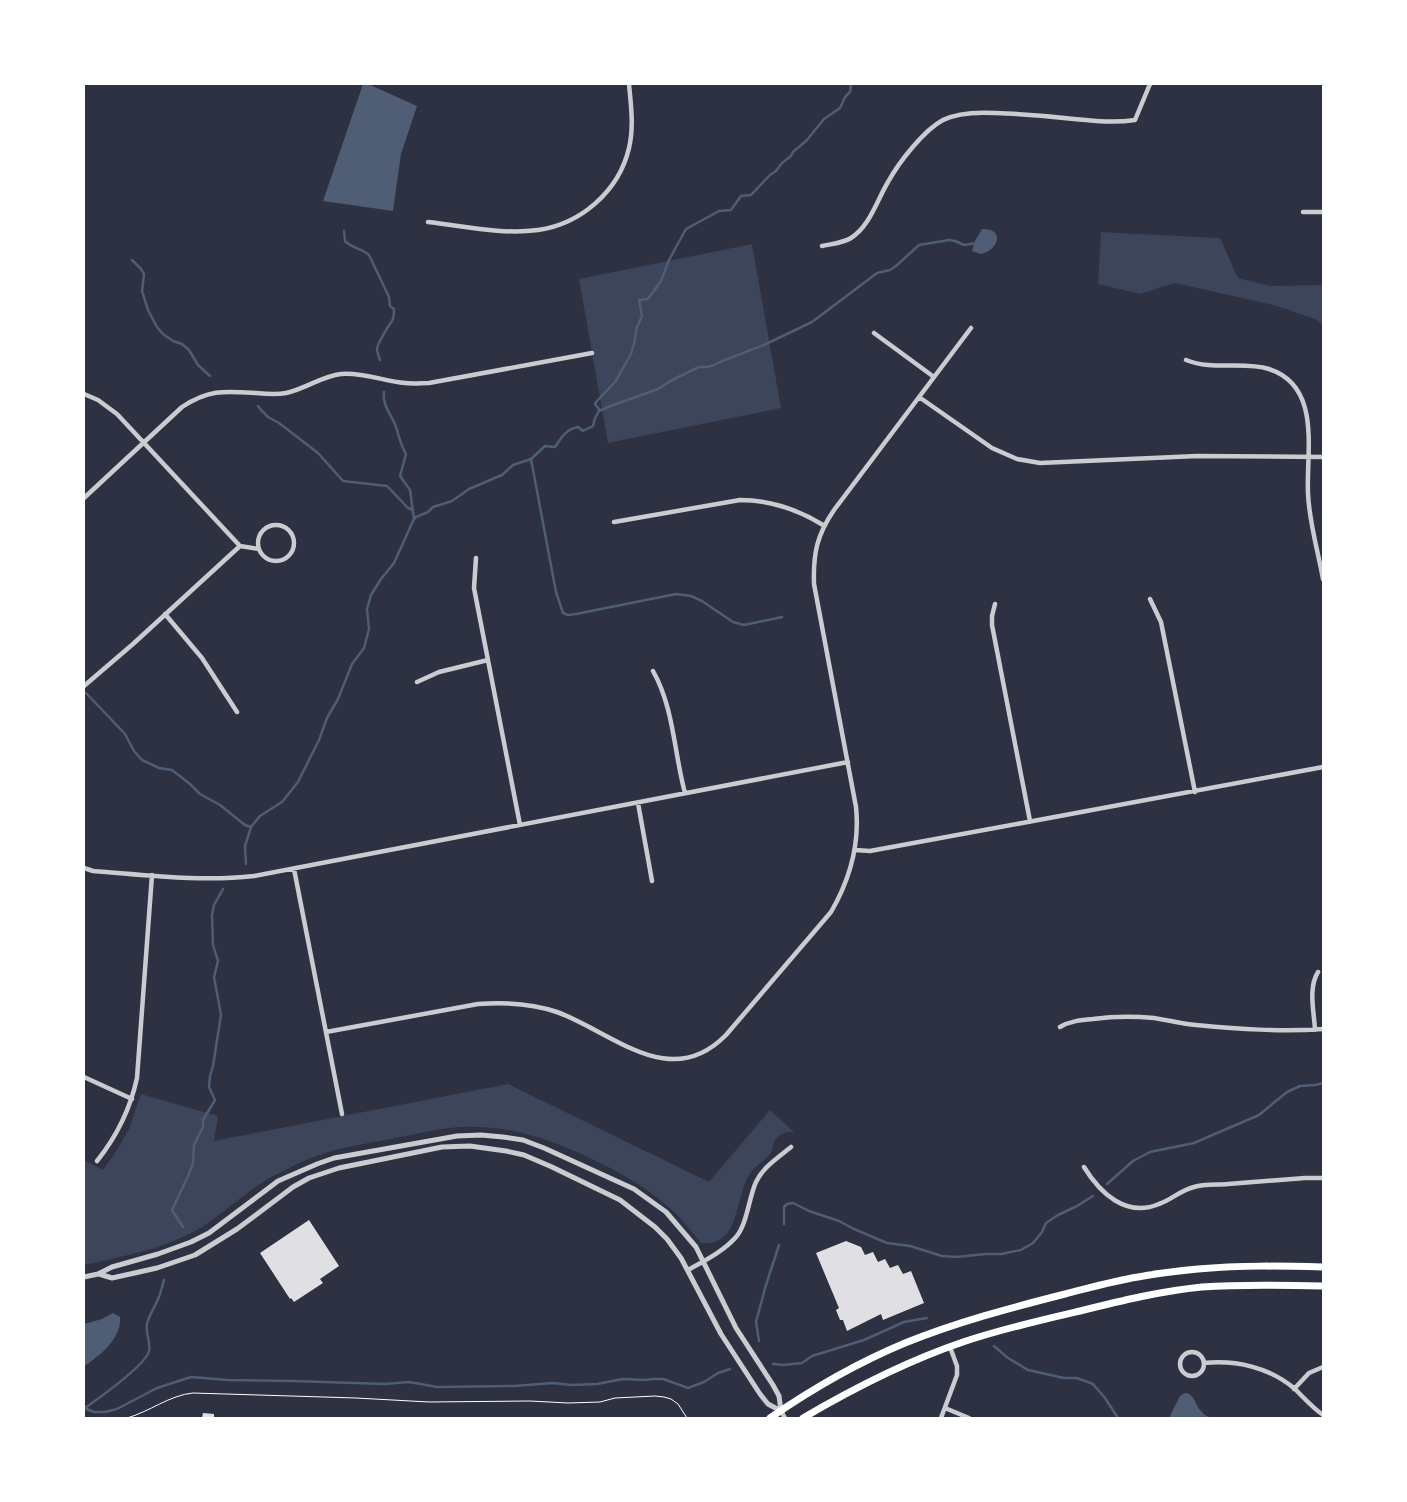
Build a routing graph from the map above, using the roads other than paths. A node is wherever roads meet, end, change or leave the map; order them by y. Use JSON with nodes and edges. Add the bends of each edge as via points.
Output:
{"nodes":[{"id":1,"x":629,"y":84,"type":"edge"},
{"id":2,"x":1150,"y":84,"type":"edge"},
{"id":3,"x":1303,"y":212,"type":"dead end"},
{"id":4,"x":1323,"y":212,"type":"edge"},
{"id":5,"x":428,"y":222,"type":"dead end"},
{"id":6,"x":822,"y":246,"type":"dead end"},
{"id":7,"x":971,"y":328,"type":"dead end"},
{"id":8,"x":874,"y":333,"type":"dead end"},
{"id":9,"x":592,"y":353,"type":"dead end"},
{"id":10,"x":1186,"y":360,"type":"dead end"},
{"id":11,"x":934,"y":377,"type":"junction"},
{"id":12,"x":84,"y":394,"type":"edge"},
{"id":13,"x":919,"y":397,"type":"junction"},
{"id":14,"x":144,"y":442,"type":"junction"},
{"id":15,"x":1308,"y":457,"type":"junction"},
{"id":16,"x":1323,"y":457,"type":"edge"},
{"id":17,"x":84,"y":498,"type":"edge"},
{"id":18,"x":614,"y":522,"type":"dead end"},
{"id":19,"x":823,"y":526,"type":"junction"},
{"id":20,"x":240,"y":546,"type":"junction"},
{"id":21,"x":259,"y":549,"type":"junction"},
{"id":22,"x":476,"y":558,"type":"dead end"},
{"id":23,"x":1323,"y":579,"type":"edge"},
{"id":24,"x":1150,"y":599,"type":"dead end"},
{"id":25,"x":995,"y":604,"type":"dead end"},
{"id":26,"x":165,"y":614,"type":"junction"},
{"id":27,"x":488,"y":660,"type":"junction"},
{"id":28,"x":653,"y":672,"type":"dead end"},
{"id":29,"x":417,"y":682,"type":"dead end"},
{"id":30,"x":84,"y":686,"type":"edge"},
{"id":31,"x":237,"y":712,"type":"dead end"},
{"id":32,"x":848,"y":762,"type":"junction"},
{"id":33,"x":1323,"y":767,"type":"edge"},
{"id":34,"x":1195,"y":792,"type":"junction"},
{"id":35,"x":685,"y":793,"type":"junction"},
{"id":36,"x":638,"y":802,"type":"junction"},
{"id":37,"x":1030,"y":821,"type":"junction"},
{"id":38,"x":520,"y":825,"type":"junction"},
{"id":39,"x":855,"y":850,"type":"junction"},
{"id":40,"x":84,"y":868,"type":"edge"},
{"id":41,"x":294,"y":869,"type":"junction"},
{"id":42,"x":152,"y":875,"type":"junction"},
{"id":43,"x":652,"y":881,"type":"dead end"},
{"id":44,"x":1318,"y":972,"type":"dead end"},
{"id":45,"x":1060,"y":1027,"type":"dead end"},
{"id":46,"x":1323,"y":1029,"type":"edge"},
{"id":47,"x":1315,"y":1030,"type":"junction"},
{"id":48,"x":326,"y":1032,"type":"junction"},
{"id":49,"x":84,"y":1077,"type":"edge"},
{"id":50,"x":132,"y":1099,"type":"junction"},
{"id":51,"x":342,"y":1114,"type":"dead end"},
{"id":52,"x":791,"y":1146,"type":"dead end"},
{"id":53,"x":97,"y":1161,"type":"dead end"},
{"id":54,"x":1084,"y":1167,"type":"dead end"},
{"id":55,"x":1323,"y":1178,"type":"edge"},
{"id":56,"x":704,"y":1261,"type":"junction"},
{"id":57,"x":1323,"y":1267,"type":"edge"},
{"id":58,"x":688,"y":1270,"type":"junction"},
{"id":59,"x":98,"y":1274,"type":"junction"},
{"id":60,"x":84,"y":1277,"type":"edge"},
{"id":61,"x":1323,"y":1286,"type":"edge"},
{"id":62,"x":950,"y":1347,"type":"junction"},
{"id":63,"x":1204,"y":1363,"type":"junction"},
{"id":64,"x":1323,"y":1367,"type":"edge"},
{"id":65,"x":1294,"y":1389,"type":"junction"},
{"id":66,"x":945,"y":1408,"type":"junction"},
{"id":67,"x":781,"y":1411,"type":"junction"},
{"id":68,"x":1323,"y":1415,"type":"edge"},
{"id":69,"x":770,"y":1418,"type":"edge"},
{"id":70,"x":785,"y":1418,"type":"edge"},
{"id":71,"x":803,"y":1418,"type":"edge"},
{"id":72,"x":941,"y":1418,"type":"edge"},
{"id":73,"x":969,"y":1418,"type":"edge"}],
"edges":[{"from":1,"to":5,"type":"street","via":[[632,117],[629,149],[612,186],[586,211],[561,224],[538,230],[499,230]]},
{"from":2,"to":6,"type":"street","via":[[1135,120],[1106,122],[982,112],[945,119],[929,130],[909,152],[888,181],[860,232],[850,239]]},
{"from":3,"to":4,"type":"street"},
{"from":7,"to":11,"type":"street"},
{"from":8,"to":11,"type":"street"},
{"from":9,"to":14,"type":"street","via":[[429,383],[406,384],[340,374],[284,393],[211,393],[182,406]]},
{"from":10,"to":15,"type":"street","via":[[1201,365],[1269,369],[1290,382],[1304,403],[1307,414]]},
{"from":11,"to":13,"type":"street"},
{"from":12,"to":14,"type":"street","via":[[117,414]]},
{"from":13,"to":15,"type":"street","via":[[992,448],[1028,461],[1054,463],[1197,456]]},
{"from":13,"to":19,"type":"street"},
{"from":14,"to":17,"type":"street"},
{"from":14,"to":20,"type":"street"},
{"from":15,"to":16,"type":"street"},
{"from":15,"to":23,"type":"street","via":[[1308,493]]},
{"from":18,"to":19,"type":"street","via":[[751,500],[786,507]]},
{"from":19,"to":32,"type":"street","via":[[815,551],[814,584]]},
{"from":20,"to":21,"type":"street"},
{"from":20,"to":26,"type":"street"},
{"from":21,"to":21,"type":"street","via":[[270,560],[282,561],[293,551],[294,538],[283,527],[273,526],[262,533]]},
{"from":22,"to":27,"type":"street","via":[[474,588]]},
{"from":24,"to":34,"type":"street","via":[[1161,622]]},
{"from":25,"to":37,"type":"street","via":[[992,625]]},
{"from":26,"to":30,"type":"street"},
{"from":26,"to":31,"type":"street","via":[[202,658]]},
{"from":27,"to":29,"type":"street","via":[[439,672]]},
{"from":27,"to":38,"type":"street"},
{"from":28,"to":35,"type":"street","via":[[666,699]]},
{"from":32,"to":35,"type":"street"},
{"from":32,"to":39,"type":"street","via":[[857,818]]},
{"from":33,"to":34,"type":"street"},
{"from":34,"to":37,"type":"street"},
{"from":35,"to":36,"type":"street"},
{"from":36,"to":38,"type":"street"},
{"from":36,"to":43,"type":"street"},
{"from":37,"to":39,"type":"street","via":[[870,852]]},
{"from":38,"to":41,"type":"street"},
{"from":39,"to":48,"type":"street","via":[[843,890],[831,912],[726,1035],[698,1056],[671,1060],[649,1056],[559,1013],[536,1006],[501,1002]]},
{"from":40,"to":42,"type":"street"},
{"from":41,"to":42,"type":"street","via":[[220,879]]},
{"from":41,"to":48,"type":"street"},
{"from":42,"to":50,"type":"street","via":[[139,1066]]},
{"from":44,"to":47,"type":"street","via":[[1312,992]]},
{"from":45,"to":47,"type":"street","via":[[1078,1021],[1118,1016],[1246,1030]]},
{"from":46,"to":47,"type":"street"},
{"from":48,"to":51,"type":"street"},
{"from":49,"to":50,"type":"street"},
{"from":50,"to":53,"type":"street","via":[[109,1146]]},
{"from":52,"to":56,"type":"street","via":[[760,1174],[737,1237]]},
{"from":54,"to":55,"type":"street","via":[[1105,1194],[1116,1202],[1138,1208],[1158,1205],[1193,1187]]},
{"from":56,"to":58,"type":"street"},
{"from":56,"to":59,"type":"street","via":[[666,1212],[634,1189],[530,1143],[503,1137],[457,1136],[334,1158],[317,1164],[278,1181],[191,1242]]},
{"from":56,"to":67,"type":"street","via":[[736,1328],[773,1385]]},
{"from":57,"to":67,"type":"main road","via":[[1256,1266],[1138,1276],[1020,1305],[954,1324],[905,1343],[835,1377]]},
{"from":58,"to":59,"type":"street","via":[[667,1239],[620,1200],[524,1155],[470,1146],[442,1147],[339,1168],[309,1178],[292,1186],[236,1229],[195,1255],[112,1278]]},
{"from":58,"to":67,"type":"street","via":[[735,1357],[768,1404]]},
{"from":59,"to":60,"type":"street"},
{"from":61,"to":62,"type":"main road","via":[[1259,1284],[1144,1295],[1026,1323]]},
{"from":62,"to":66,"type":"street","via":[[957,1375]]},
{"from":62,"to":71,"type":"main road","via":[[876,1378]]},
{"from":63,"to":63,"type":"street","via":[[1192,1352],[1184,1355],[1180,1366],[1183,1373],[1193,1377],[1202,1370]]},
{"from":63,"to":65,"type":"street","via":[[1225,1362],[1253,1367],[1277,1377]]},
{"from":64,"to":65,"type":"street","via":[[1309,1373]]},
{"from":65,"to":68,"type":"street"},
{"from":66,"to":72,"type":"street"},
{"from":66,"to":73,"type":"street"},
{"from":67,"to":69,"type":"main road"},
{"from":67,"to":70,"type":"street"}]}
